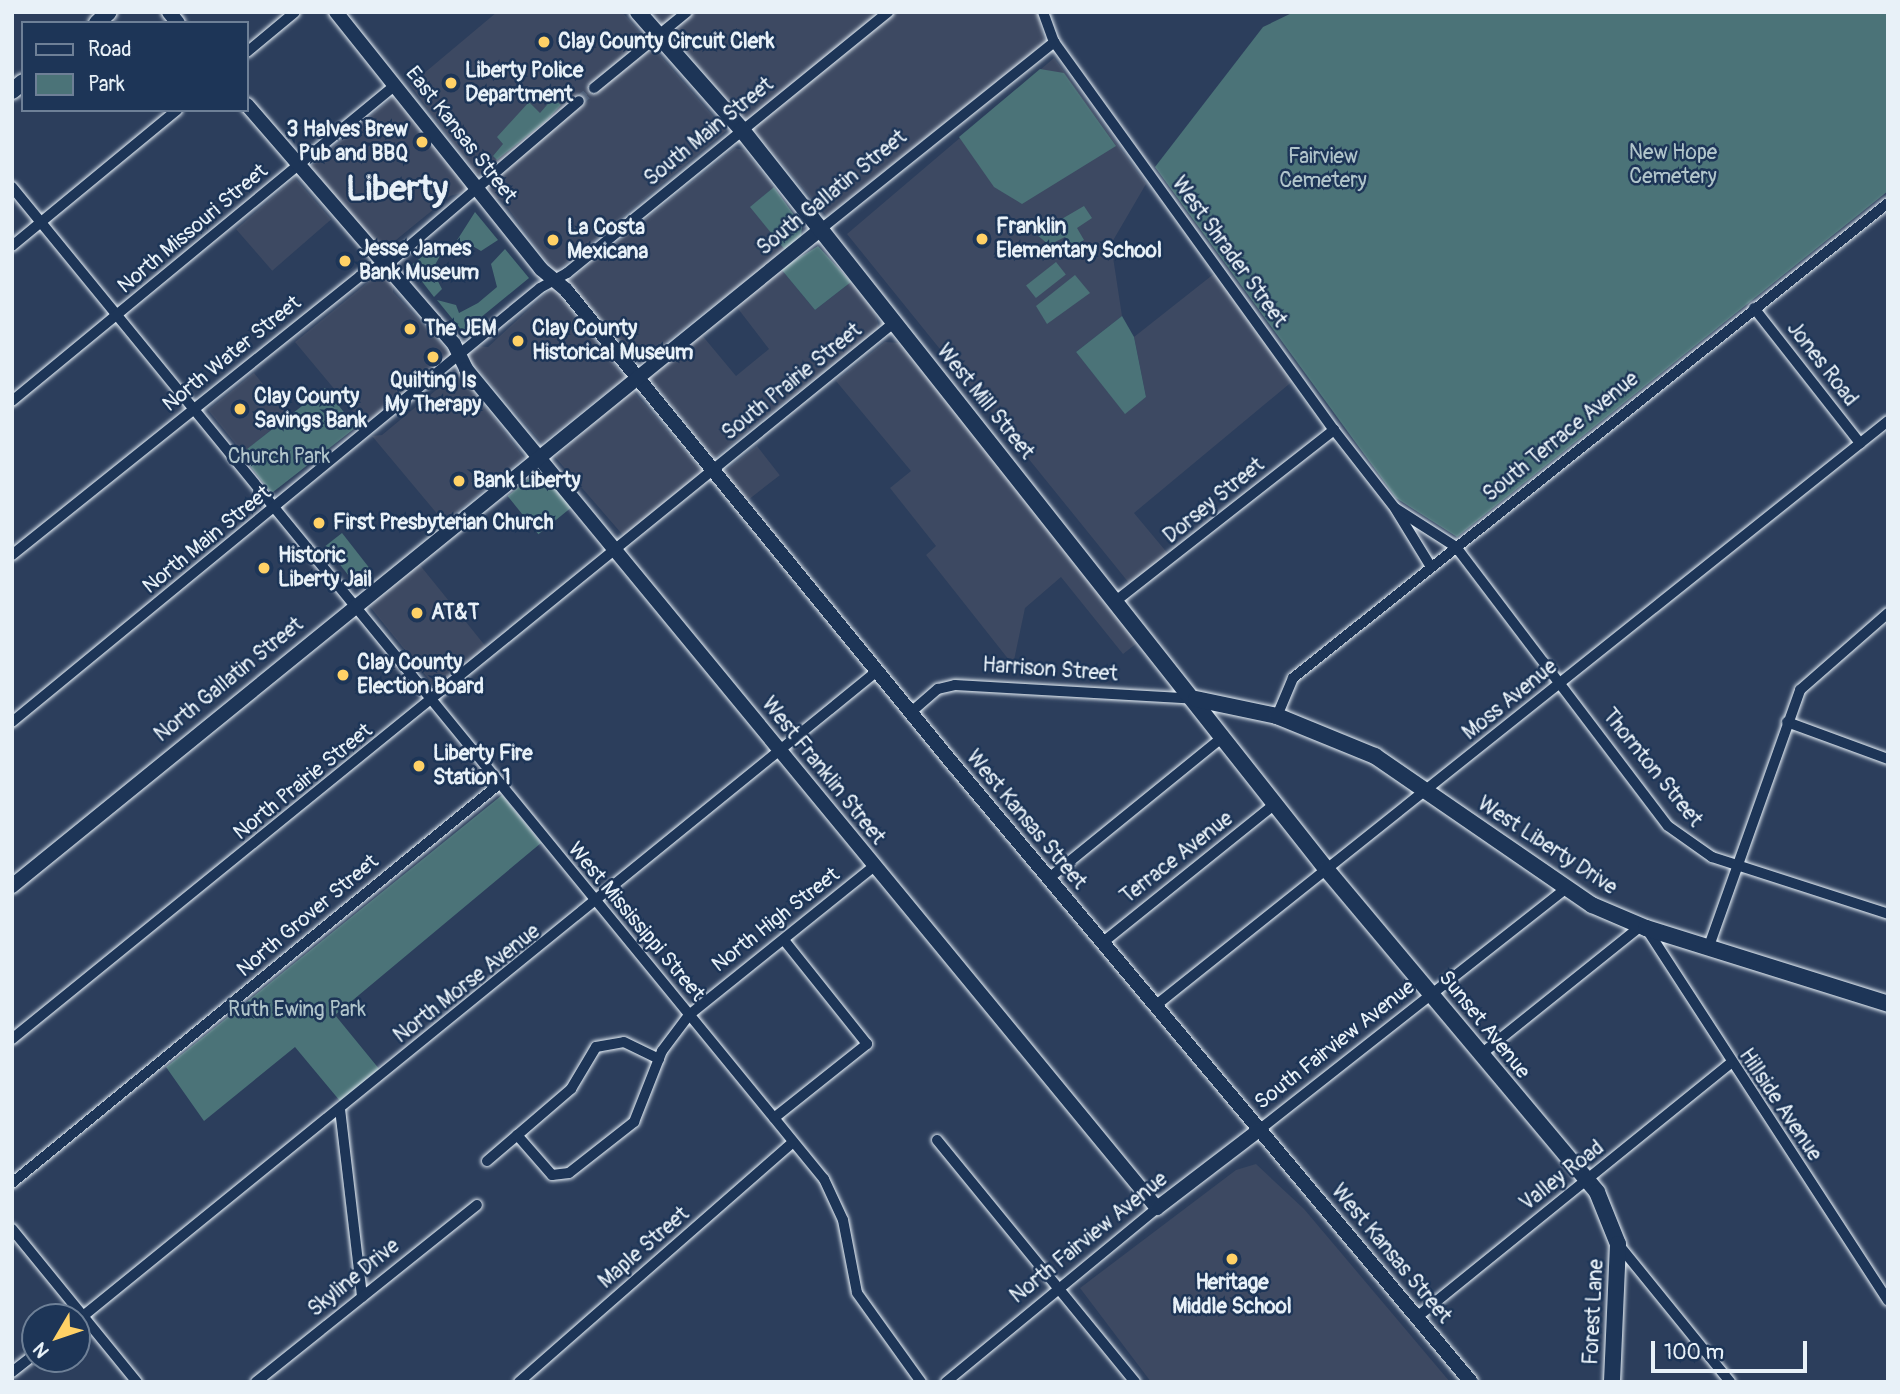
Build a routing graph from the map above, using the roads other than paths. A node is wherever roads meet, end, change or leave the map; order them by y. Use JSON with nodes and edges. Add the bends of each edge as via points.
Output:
{"nodes":[{"id":1,"x":295,"y":12,"type":"edge"},
{"id":2,"x":336,"y":12,"type":"edge"},
{"id":3,"x":638,"y":12,"type":"edge"},
{"id":4,"x":687,"y":12,"type":"edge"},
{"id":5,"x":888,"y":12,"type":"edge"},
{"id":6,"x":1043,"y":12,"type":"edge"},
{"id":7,"x":659,"y":35,"type":"junction"},
{"id":8,"x":1054,"y":41,"type":"junction"},
{"id":9,"x":248,"y":51,"type":"edge"},
{"id":10,"x":396,"y":85,"type":"junction"},
{"id":11,"x":594,"y":89,"type":"tunnel mouth"},
{"id":12,"x":579,"y":101,"type":"tunnel mouth"},
{"id":13,"x":248,"y":106,"type":"edge"},
{"id":14,"x":175,"y":112,"type":"edge"},
{"id":15,"x":742,"y":130,"type":"junction"},
{"id":16,"x":299,"y":167,"type":"junction"},
{"id":17,"x":12,"y":187,"type":"edge"},
{"id":18,"x":476,"y":187,"type":"junction"},
{"id":19,"x":1888,"y":203,"type":"edge"},
{"id":20,"x":41,"y":222,"type":"junction"},
{"id":21,"x":821,"y":229,"type":"junction"},
{"id":22,"x":12,"y":246,"type":"edge"},
{"id":23,"x":382,"y":263,"type":"junction"},
{"id":24,"x":554,"y":281,"type":"junction"},
{"id":25,"x":1755,"y":308,"type":"junction"},
{"id":26,"x":119,"y":316,"type":"junction"},
{"id":27,"x":895,"y":322,"type":"junction"},
{"id":28,"x":460,"y":358,"type":"junction"},
{"id":29,"x":637,"y":378,"type":"junction"},
{"id":30,"x":12,"y":401,"type":"edge"},
{"id":31,"x":194,"y":408,"type":"junction"},
{"id":32,"x":1888,"y":421,"type":"edge"},
{"id":33,"x":1334,"y":430,"type":"junction"},
{"id":34,"x":1860,"y":443,"type":"junction"},
{"id":35,"x":540,"y":456,"type":"junction"},
{"id":36,"x":713,"y":471,"type":"junction"},
{"id":37,"x":1395,"y":508,"type":"junction"},
{"id":38,"x":276,"y":510,"type":"junction"},
{"id":39,"x":1456,"y":547,"type":"junction"},
{"id":40,"x":618,"y":552,"type":"junction"},
{"id":41,"x":12,"y":555,"type":"edge"},
{"id":42,"x":1431,"y":567,"type":"junction"},
{"id":43,"x":1117,"y":600,"type":"junction"},
{"id":44,"x":354,"y":606,"type":"junction"},
{"id":45,"x":1888,"y":613,"type":"edge"},
{"id":46,"x":876,"y":672,"type":"junction"},
{"id":47,"x":1562,"y":683,"type":"junction"},
{"id":48,"x":1196,"y":699,"type":"junction"},
{"id":49,"x":432,"y":703,"type":"junction"},
{"id":50,"x":910,"y":713,"type":"junction"},
{"id":51,"x":1277,"y":716,"type":"junction"},
{"id":52,"x":12,"y":722,"type":"edge"},
{"id":53,"x":1787,"y":723,"type":"junction"},
{"id":54,"x":1224,"y":736,"type":"junction"},
{"id":55,"x":782,"y":751,"type":"junction"},
{"id":56,"x":1888,"y":759,"type":"edge"},
{"id":57,"x":498,"y":785,"type":"junction"},
{"id":58,"x":1427,"y":791,"type":"junction"},
{"id":59,"x":1276,"y":803,"type":"junction"},
{"id":60,"x":1736,"y":865,"type":"junction"},
{"id":61,"x":873,"y":867,"type":"junction"},
{"id":62,"x":1328,"y":870,"type":"junction"},
{"id":63,"x":1048,"y":880,"type":"junction"},
{"id":64,"x":12,"y":886,"type":"edge"},
{"id":65,"x":1567,"y":888,"type":"junction"},
{"id":66,"x":597,"y":904,"type":"junction"},
{"id":67,"x":1888,"y":914,"type":"edge"},
{"id":68,"x":1643,"y":927,"type":"junction"},
{"id":69,"x":783,"y":940,"type":"junction"},
{"id":70,"x":1101,"y":943,"type":"junction"},
{"id":71,"x":1709,"y":946,"type":"junction"},
{"id":72,"x":1431,"y":994,"type":"junction"},
{"id":73,"x":1888,"y":1004,"type":"edge"},
{"id":74,"x":1155,"y":1006,"type":"junction"},
{"id":75,"x":688,"y":1015,"type":"junction"},
{"id":76,"x":12,"y":1039,"type":"edge"},
{"id":77,"x":1480,"y":1055,"type":"junction"},
{"id":78,"x":659,"y":1059,"type":"junction"},
{"id":79,"x":1729,"y":1064,"type":"junction"},
{"id":80,"x":340,"y":1109,"type":"junction"},
{"id":81,"x":774,"y":1118,"type":"junction"},
{"id":82,"x":1259,"y":1129,"type":"junction"},
{"id":83,"x":517,"y":1135,"type":"junction"},
{"id":84,"x":937,"y":1140,"type":"dead end"},
{"id":85,"x":793,"y":1142,"type":"junction"},
{"id":86,"x":488,"y":1161,"type":"dead end"},
{"id":87,"x":1587,"y":1181,"type":"junction"},
{"id":88,"x":12,"y":1183,"type":"edge"},
{"id":89,"x":477,"y":1205,"type":"dead end"},
{"id":90,"x":1157,"y":1208,"type":"junction"},
{"id":91,"x":12,"y":1228,"type":"edge"},
{"id":92,"x":1618,"y":1244,"type":"junction"},
{"id":93,"x":1059,"y":1289,"type":"junction"},
{"id":94,"x":362,"y":1297,"type":"junction"},
{"id":95,"x":1888,"y":1300,"type":"edge"},
{"id":96,"x":68,"y":1303,"type":"edge"},
{"id":97,"x":91,"y":1310,"type":"edge"},
{"id":98,"x":1416,"y":1317,"type":"junction"},
{"id":99,"x":91,"y":1331,"type":"edge"},
{"id":100,"x":137,"y":1382,"type":"edge"},
{"id":101,"x":257,"y":1382,"type":"edge"},
{"id":102,"x":519,"y":1382,"type":"edge"},
{"id":103,"x":921,"y":1382,"type":"edge"},
{"id":104,"x":946,"y":1382,"type":"edge"},
{"id":105,"x":1135,"y":1382,"type":"edge"},
{"id":106,"x":1471,"y":1382,"type":"edge"},
{"id":107,"x":1612,"y":1382,"type":"edge"},
{"id":108,"x":1730,"y":1382,"type":"edge"}],
"edges":[{"from":1,"to":9,"type":"street"},
{"from":2,"to":10,"type":"street","name":"East Kansas Street"},
{"from":3,"to":7,"type":"main road","name":"West Mill Street"},
{"from":4,"to":7,"type":"street"},
{"from":5,"to":15,"type":"street","name":"South Main Street"},
{"from":6,"to":8,"type":"street","name":"West Shrader Street"},
{"from":7,"to":11,"type":"street"},
{"from":7,"to":15,"type":"main road","name":"West Mill Street"},
{"from":8,"to":21,"type":"street","name":"South Gallatin Street"},
{"from":8,"to":33,"type":"street","name":"West Shrader Street"},
{"from":10,"to":16,"type":"street","name":"North Missouri Street"},
{"from":10,"to":18,"type":"street","name":"East Kansas Street"},
{"from":12,"to":18,"type":"street","name":"North Water Street"},
{"from":13,"to":16,"type":"street","name":"West Franklin Street"},
{"from":14,"to":20,"type":"street"},
{"from":15,"to":21,"type":"main road","name":"West Mill Street"},
{"from":15,"to":24,"type":"street","name":"South Main Street"},
{"from":16,"to":23,"type":"street","name":"West Franklin Street"},
{"from":16,"to":26,"type":"street","name":"North Missouri Street"},
{"from":17,"to":20,"type":"street","name":"West Mississippi Street"},
{"from":18,"to":23,"type":"street","name":"North Water Street"},
{"from":18,"to":24,"type":"street","name":"East Kansas Street"},
{"from":19,"to":25,"type":"street","name":"South Terrace Avenue"},
{"from":20,"to":22,"type":"street"},
{"from":20,"to":26,"type":"street","name":"West Mississippi Street"},
{"from":21,"to":27,"type":"main road","name":"West Mill Street"},
{"from":21,"to":29,"type":"street","name":"South Gallatin Street"},
{"from":23,"to":28,"type":"street","name":"West Franklin Street"},
{"from":23,"to":31,"type":"street","name":"North Water Street"},
{"from":24,"to":28,"type":"street","name":"North Main Street"},
{"from":24,"to":29,"type":"street","name":"West Kansas Street"},
{"from":25,"to":34,"type":"street","name":"Jones Road"},
{"from":25,"to":39,"type":"street","name":"South Terrace Avenue"},
{"from":26,"to":30,"type":"street","name":"North Missouri Street"},
{"from":26,"to":31,"type":"street","name":"West Mississippi Street"},
{"from":27,"to":36,"type":"street","name":"South Prairie Street"},
{"from":27,"to":43,"type":"main road","name":"West Mill Street"},
{"from":28,"to":35,"type":"street","name":"West Franklin Street"},
{"from":28,"to":38,"type":"street","name":"North Main Street"},
{"from":29,"to":35,"type":"street","name":"North Gallatin Street"},
{"from":29,"to":36,"type":"street","name":"West Kansas Street"},
{"from":31,"to":38,"type":"street","name":"West Mississippi Street"},
{"from":31,"to":41,"type":"street","name":"North Water Street"},
{"from":32,"to":34,"type":"street","name":"Moss Avenue"},
{"from":33,"to":37,"type":"street","name":"West Shrader Street"},
{"from":33,"to":43,"type":"street","name":"Dorsey Street"},
{"from":34,"to":47,"type":"street","name":"Moss Avenue"},
{"from":35,"to":40,"type":"street","name":"West Franklin Street"},
{"from":35,"to":44,"type":"street","name":"North Gallatin Street"},
{"from":36,"to":40,"type":"street","name":"North Prairie Street"},
{"from":36,"to":46,"type":"street","name":"West Kansas Street"},
{"from":37,"to":39,"type":"street","name":"West Shrader Street"},
{"from":37,"to":42,"type":"street","name":"West Shrader Street"},
{"from":38,"to":44,"type":"street","name":"West Mississippi Street"},
{"from":38,"to":52,"type":"street","name":"North Main Street"},
{"from":39,"to":42,"type":"street","name":"South Terrace Avenue"},
{"from":39,"to":47,"type":"street","name":"Thornton Street"},
{"from":40,"to":49,"type":"street","name":"North Prairie Street"},
{"from":40,"to":55,"type":"street","name":"West Franklin Street"},
{"from":42,"to":51,"type":"street","name":"South Terrace Avenue","via":[[1293,678]]},
{"from":43,"to":48,"type":"main road","name":"West Mill Street"},
{"from":44,"to":49,"type":"street","name":"West Mississippi Street"},
{"from":44,"to":64,"type":"street","name":"North Gallatin Street"},
{"from":45,"to":53,"type":"street","via":[[1810,678]]},
{"from":46,"to":50,"type":"street","name":"West Kansas Street"},
{"from":46,"to":55,"type":"street","name":"North Morse Avenue"},
{"from":47,"to":58,"type":"street","name":"Moss Avenue"},
{"from":47,"to":60,"type":"street","name":"Thornton Street","via":[[1668,826],[1698,850]]},
{"from":48,"to":50,"type":"street","name":"Harrison Street","via":[[954,685],[938,689]]},
{"from":48,"to":51,"type":"main road","name":"West Liberty Drive"},
{"from":48,"to":54,"type":"main road","name":"Sunset Avenue"},
{"from":49,"to":57,"type":"street","name":"West Mississippi Street"},
{"from":49,"to":76,"type":"street","name":"North Prairie Street"},
{"from":50,"to":63,"type":"street","name":"West Kansas Street"},
{"from":51,"to":58,"type":"main road","name":"West Liberty Drive","via":[[1375,756]]},
{"from":53,"to":56,"type":"street"},
{"from":53,"to":60,"type":"street"},
{"from":54,"to":59,"type":"main road","name":"Sunset Avenue"},
{"from":54,"to":63,"type":"street"},
{"from":55,"to":61,"type":"street","name":"West Franklin Street"},
{"from":55,"to":66,"type":"street","name":"North Morse Avenue"},
{"from":57,"to":66,"type":"street","name":"West Mississippi Street"},
{"from":57,"to":88,"type":"street","name":"North Grover Street"},
{"from":58,"to":62,"type":"street","name":"Moss Avenue"},
{"from":58,"to":65,"type":"main road","name":"West Liberty Drive"},
{"from":59,"to":62,"type":"main road","name":"Sunset Avenue"},
{"from":59,"to":70,"type":"street","name":"Terrace Avenue"},
{"from":60,"to":67,"type":"street","name":"Thornton Street"},
{"from":60,"to":71,"type":"street"},
{"from":61,"to":69,"type":"street","name":"North High Street"},
{"from":61,"to":90,"type":"street","name":"West Franklin Street"},
{"from":62,"to":72,"type":"main road","name":"Sunset Avenue"},
{"from":62,"to":74,"type":"street","name":"Moss Avenue"},
{"from":63,"to":70,"type":"street","name":"West Kansas Street"},
{"from":65,"to":68,"type":"main road","name":"West Liberty Drive"},
{"from":65,"to":72,"type":"street","name":"South Fairview Avenue"},
{"from":66,"to":75,"type":"street","name":"West Mississippi Street"},
{"from":66,"to":80,"type":"street","name":"North Morse Avenue"},
{"from":68,"to":71,"type":"main road","name":"West Liberty Drive"},
{"from":68,"to":77,"type":"street"},
{"from":68,"to":79,"type":"street","name":"Hillside Avenue"},
{"from":69,"to":75,"type":"street","name":"North High Street"},
{"from":69,"to":81,"type":"street","via":[[867,1044]]},
{"from":70,"to":74,"type":"street","name":"West Kansas Street"},
{"from":71,"to":73,"type":"main road","name":"West Liberty Drive"},
{"from":72,"to":77,"type":"main road","name":"Sunset Avenue"},
{"from":72,"to":82,"type":"street","name":"South Fairview Avenue"},
{"from":74,"to":82,"type":"street","name":"West Kansas Street"},
{"from":75,"to":78,"type":"street","name":"North High Street"},
{"from":75,"to":81,"type":"street","name":"West Mississippi Street"},
{"from":77,"to":87,"type":"main road","name":"Sunset Avenue"},
{"from":78,"to":83,"type":"street","via":[[624,1042],[596,1047],[571,1089]]},
{"from":78,"to":83,"type":"street","name":"North High Street","via":[[634,1122],[569,1172],[552,1175]]},
{"from":79,"to":87,"type":"street","name":"Valley Road"},
{"from":79,"to":95,"type":"street","name":"Hillside Avenue"},
{"from":80,"to":94,"type":"street"},
{"from":80,"to":97,"type":"street","name":"North Morse Avenue"},
{"from":81,"to":85,"type":"street","name":"West Mississippi Street"},
{"from":82,"to":90,"type":"street","name":"North Fairview Avenue"},
{"from":82,"to":98,"type":"street","name":"West Kansas Street"},
{"from":83,"to":86,"type":"street"},
{"from":84,"to":93,"type":"street"},
{"from":85,"to":102,"type":"street","name":"Maple Street"},
{"from":85,"to":103,"type":"street","name":"West Mississippi Street","via":[[824,1179],[843,1220],[852,1281],[863,1304]]},
{"from":87,"to":92,"type":"main road","name":"Sunset Avenue","via":[[1608,1210]]},
{"from":87,"to":98,"type":"street","name":"Valley Road"},
{"from":89,"to":94,"type":"street","name":"Skyline Drive"},
{"from":90,"to":93,"type":"street","name":"North Fairview Avenue"},
{"from":91,"to":96,"type":"street"},
{"from":92,"to":107,"type":"main road","name":"Forest Lane"},
{"from":92,"to":108,"type":"street","name":"Sunset Avenue"},
{"from":93,"to":104,"type":"street","name":"North Fairview Avenue"},
{"from":93,"to":105,"type":"street"},
{"from":94,"to":101,"type":"street","name":"Skyline Drive"},
{"from":98,"to":106,"type":"street","name":"West Kansas Street"},
{"from":99,"to":100,"type":"street"}]}
